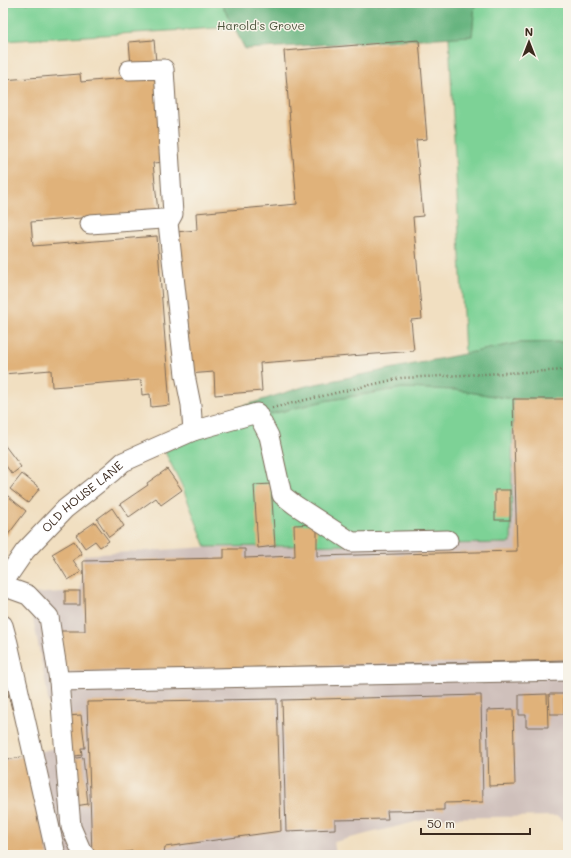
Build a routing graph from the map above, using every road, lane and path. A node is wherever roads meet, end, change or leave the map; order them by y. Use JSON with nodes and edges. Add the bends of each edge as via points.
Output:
{"nodes":[{"id":1,"x":129,"y":70,"type":"dead end"},
{"id":2,"x":168,"y":222,"type":"junction"},
{"id":3,"x":90,"y":224,"type":"dead end"},
{"id":4,"x":568,"y":370,"type":"edge"},
{"id":5,"x":257,"y":412,"type":"junction"},
{"id":6,"x":188,"y":433,"type":"junction"},
{"id":7,"x":448,"y":540,"type":"dead end"},
{"id":8,"x":3,"y":584,"type":"edge"},
{"id":9,"x":3,"y":625,"type":"edge"},
{"id":10,"x":568,"y":671,"type":"edge"},
{"id":11,"x":59,"y":681,"type":"junction"},
{"id":12,"x":56,"y":855,"type":"edge"},
{"id":13,"x":85,"y":855,"type":"edge"}],
"edges":[{"from":1,"to":2,"type":"street","via":[[164,69],[173,214]]},
{"from":2,"to":3,"type":"street","via":[[162,219]]},
{"from":2,"to":6,"type":"street","via":[[185,375],[191,405]]},
{"from":4,"to":5,"type":"path","via":[[402,378]]},
{"from":5,"to":6,"type":"street","name":"OLD HOUSE LANE"},
{"from":5,"to":7,"type":"street","via":[[269,436],[282,494],[295,505],[352,542]]},
{"from":6,"to":8,"type":"street","name":"OLD HOUSE LANE","via":[[123,462],[65,509],[25,551]]},
{"from":8,"to":11,"type":"street","via":[[28,595],[49,617]]},
{"from":9,"to":12,"type":"street"},
{"from":10,"to":11,"type":"street"},
{"from":11,"to":13,"type":"street","via":[[71,827]]}]}
